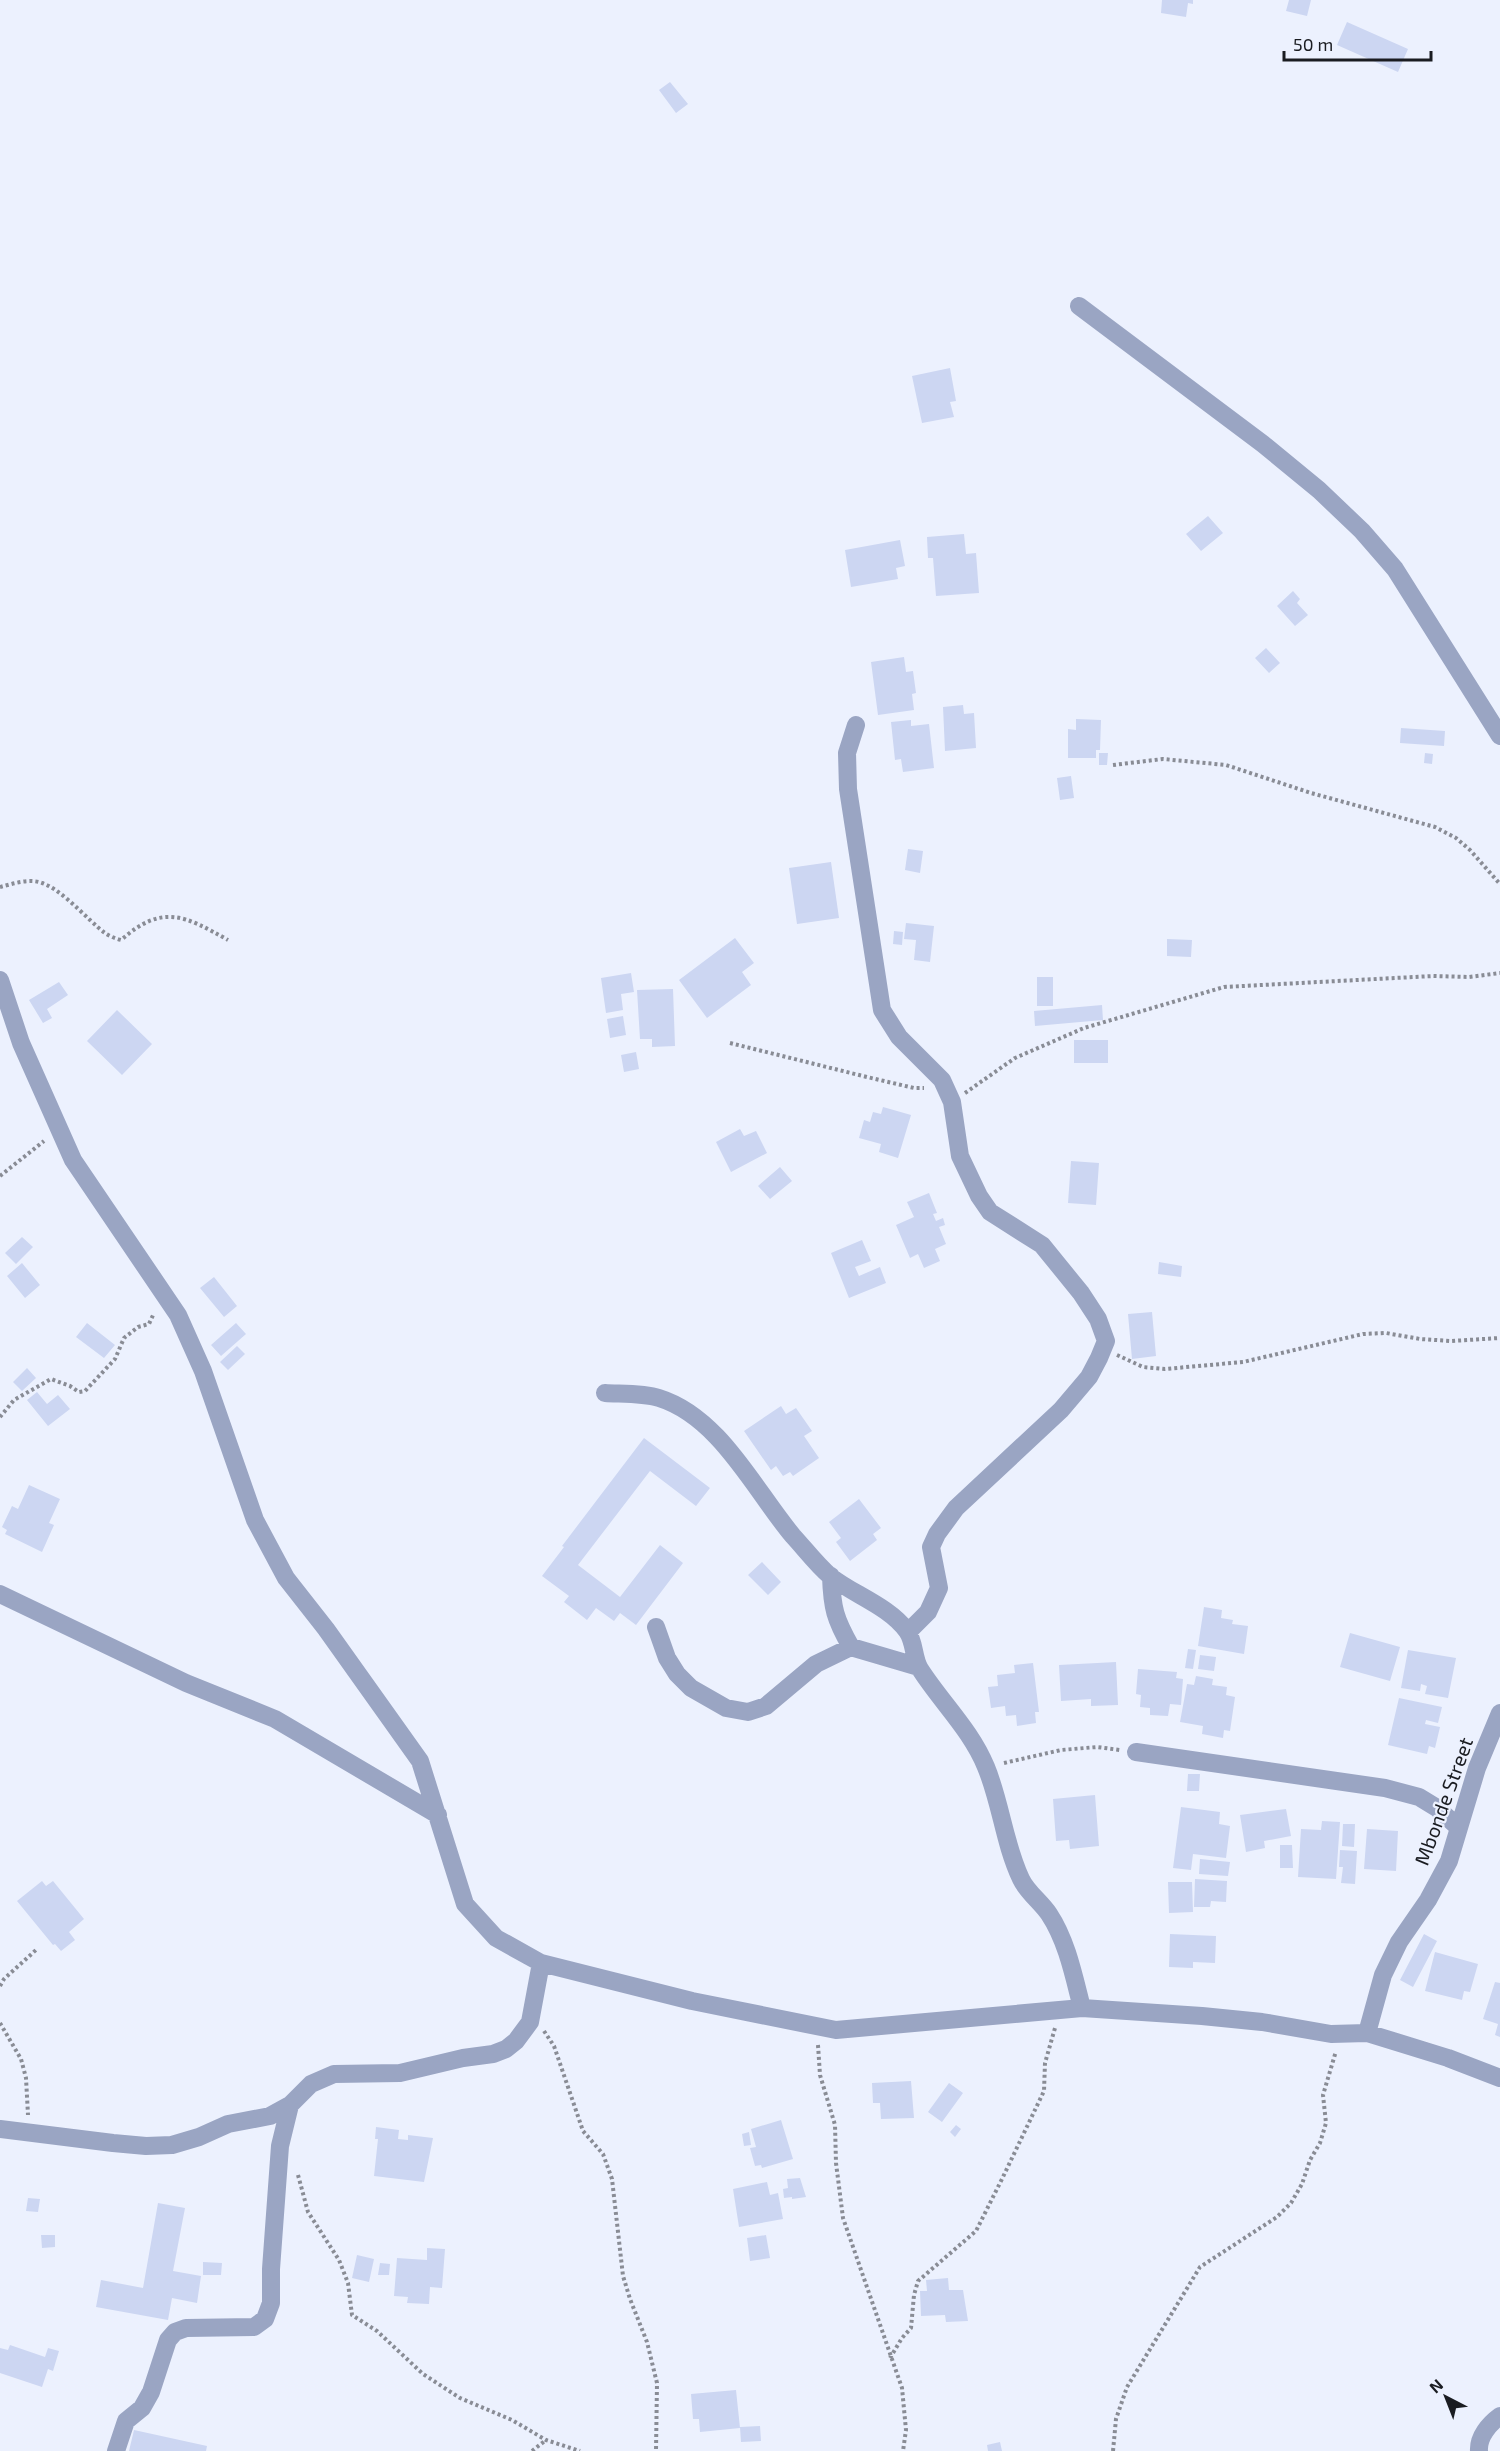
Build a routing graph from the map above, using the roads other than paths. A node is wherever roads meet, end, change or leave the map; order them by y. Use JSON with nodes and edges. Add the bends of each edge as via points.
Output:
{"nodes":[{"id":1,"x":1079,"y":306,"type":"dead end"},
{"id":2,"x":856,"y":725,"type":"dead end"},
{"id":3,"x":1500,"y":736,"type":"edge"},
{"id":4,"x":0,"y":980,"type":"edge"},
{"id":5,"x":605,"y":1393,"type":"dead end"},
{"id":6,"x":831,"y":1576,"type":"junction"},
{"id":7,"x":0,"y":1594,"type":"edge"},
{"id":8,"x":656,"y":1627,"type":"dead end"},
{"id":9,"x":908,"y":1632,"type":"junction"},
{"id":10,"x":851,"y":1647,"type":"junction"},
{"id":11,"x":919,"y":1668,"type":"junction"},
{"id":12,"x":1500,"y":1713,"type":"edge"},
{"id":13,"x":1136,"y":1752,"type":"road end"},
{"id":14,"x":438,"y":1815,"type":"junction"},
{"id":15,"x":1458,"y":1827,"type":"junction"},
{"id":16,"x":542,"y":1963,"type":"junction"},
{"id":17,"x":1082,"y":2008,"type":"junction"},
{"id":18,"x":1367,"y":2033,"type":"junction"},
{"id":19,"x":1500,"y":2078,"type":"edge"},
{"id":20,"x":290,"y":2105,"type":"junction"},
{"id":21,"x":1,"y":2128,"type":"edge"},
{"id":22,"x":1500,"y":2416,"type":"edge"},
{"id":23,"x":116,"y":2451,"type":"edge"},
{"id":24,"x":1479,"y":2451,"type":"edge"}],
"edges":[{"from":1,"to":3,"type":"street","via":[[1263,444],[1362,531],[1395,569]]},
{"from":2,"to":9,"type":"street","via":[[847,753],[848,789],[882,1010],[899,1037],[942,1080],[949,1095],[960,1156],[979,1196],[990,1212],[1041,1245],[1081,1293],[1098,1319],[1106,1341],[1089,1377],[1061,1410],[956,1508],[937,1534],[931,1547],[939,1588],[928,1612]]},
{"from":4,"to":14,"type":"street","via":[[21,1043],[73,1160],[178,1315],[203,1371],[255,1520],[286,1578],[420,1761]]},
{"from":5,"to":6,"type":"street","via":[[659,1398],[687,1413],[716,1436],[792,1535]]},
{"from":6,"to":9,"type":"street","via":[[861,1594]]},
{"from":6,"to":10,"type":"street","via":[[832,1606]]},
{"from":7,"to":14,"type":"street","via":[[186,1683],[275,1719]]},
{"from":8,"to":10,"type":"street","via":[[667,1658],[691,1688],[726,1708],[748,1712],[766,1706],[816,1664]]},
{"from":9,"to":11,"type":"street"},
{"from":10,"to":11,"type":"street"},
{"from":11,"to":17,"type":"street","via":[[954,1713],[985,1764],[1010,1852],[1022,1882],[1050,1915],[1066,1951]]},
{"from":12,"to":15,"type":"street","name":"Mbonde Street"},
{"from":13,"to":15,"type":"street","via":[[1386,1788],[1419,1797]]},
{"from":14,"to":16,"type":"street","via":[[465,1904],[496,1938]]},
{"from":15,"to":18,"type":"street","name":"Mbonde Street","via":[[1449,1861],[1399,1941],[1383,1975]]},
{"from":16,"to":17,"type":"street","via":[[692,2001],[836,2030]]},
{"from":16,"to":20,"type":"street","via":[[530,2022],[506,2049],[400,2073],[334,2074],[311,2084]]},
{"from":17,"to":18,"type":"street","via":[[1242,2020],[1331,2034]]},
{"from":18,"to":19,"type":"street"},
{"from":20,"to":21,"type":"street","via":[[270,2116],[228,2124],[172,2145],[146,2146]]},
{"from":20,"to":23,"type":"street","via":[[280,2146],[271,2303],[265,2319],[254,2327],[186,2328],[174,2332],[151,2392],[142,2408],[126,2421]]},
{"from":22,"to":24,"type":"street","via":[[1480,2439]]}]}
